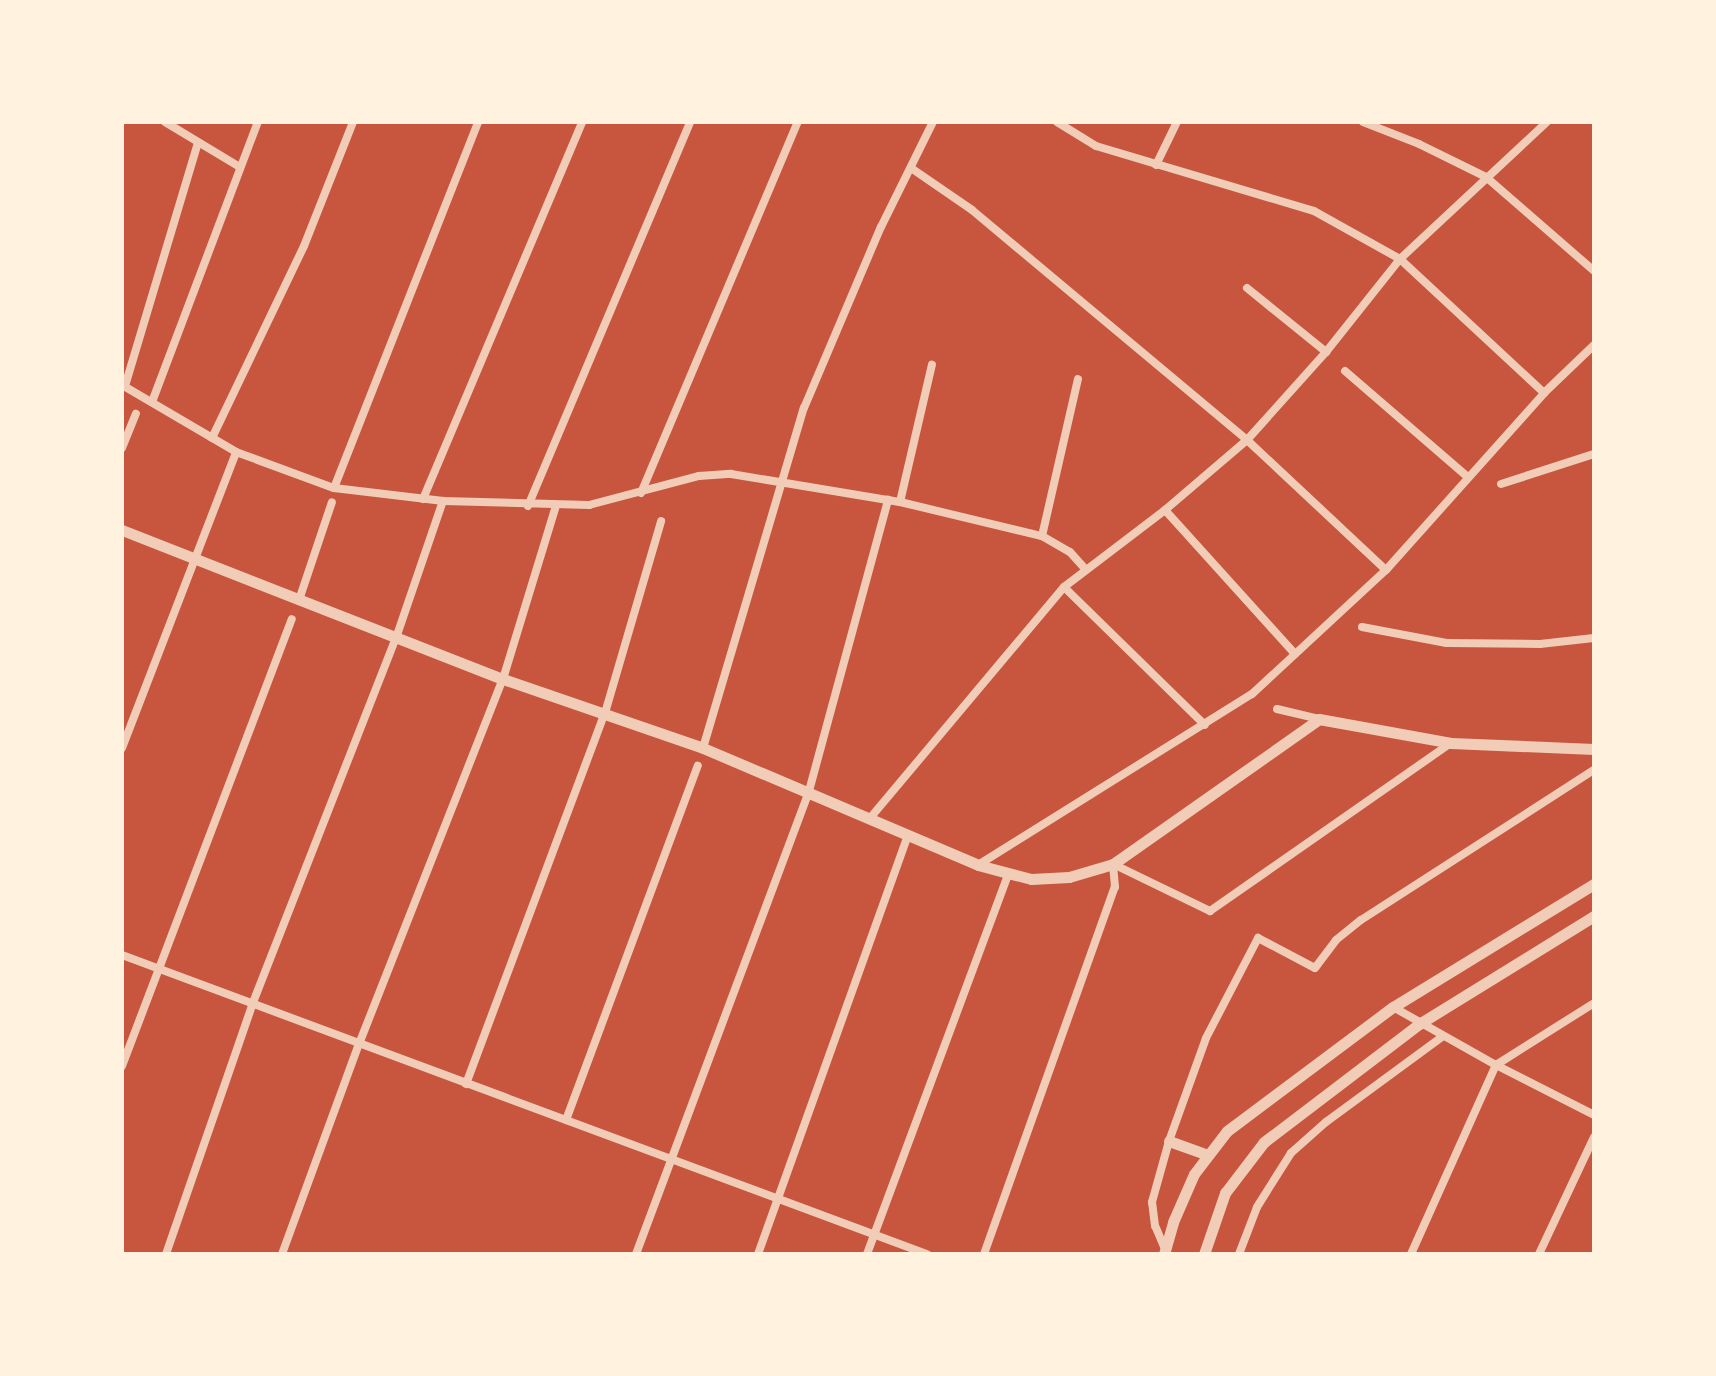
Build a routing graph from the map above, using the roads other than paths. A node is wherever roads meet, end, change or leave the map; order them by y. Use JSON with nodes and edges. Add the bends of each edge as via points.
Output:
{"nodes":[{"id":1,"x":165,"y":122,"type":"edge"},
{"id":2,"x":258,"y":122,"type":"edge"},
{"id":3,"x":353,"y":122,"type":"edge"},
{"id":4,"x":478,"y":122,"type":"edge"},
{"id":5,"x":582,"y":122,"type":"edge"},
{"id":6,"x":690,"y":122,"type":"edge"},
{"id":7,"x":798,"y":122,"type":"edge"},
{"id":8,"x":933,"y":122,"type":"edge"},
{"id":9,"x":1057,"y":122,"type":"edge"},
{"id":10,"x":1177,"y":122,"type":"edge"},
{"id":11,"x":1363,"y":122,"type":"edge"},
{"id":12,"x":1547,"y":122,"type":"edge"},
{"id":13,"x":198,"y":143,"type":"junction"},
{"id":14,"x":1156,"y":165,"type":"junction"},
{"id":15,"x":240,"y":167,"type":"junction"},
{"id":16,"x":911,"y":168,"type":"junction"},
{"id":17,"x":1486,"y":177,"type":"junction"},
{"id":18,"x":1400,"y":259,"type":"junction"},
{"id":19,"x":1594,"y":271,"type":"edge"},
{"id":20,"x":1247,"y":288,"type":"dead end"},
{"id":21,"x":1594,"y":345,"type":"edge"},
{"id":22,"x":1326,"y":352,"type":"junction"},
{"id":23,"x":932,"y":365,"type":"dead end"},
{"id":24,"x":1345,"y":371,"type":"dead end"},
{"id":25,"x":1078,"y":379,"type":"dead end"},
{"id":26,"x":123,"y":385,"type":"edge"},
{"id":27,"x":1544,"y":393,"type":"junction"},
{"id":28,"x":152,"y":402,"type":"junction"},
{"id":29,"x":136,"y":414,"type":"dead end"},
{"id":30,"x":212,"y":438,"type":"junction"},
{"id":31,"x":1247,"y":440,"type":"junction"},
{"id":32,"x":122,"y":448,"type":"edge"},
{"id":33,"x":236,"y":452,"type":"junction"},
{"id":34,"x":1594,"y":454,"type":"edge"},
{"id":35,"x":1468,"y":477,"type":"junction"},
{"id":36,"x":783,"y":482,"type":"junction"},
{"id":37,"x":1501,"y":484,"type":"dead end"},
{"id":38,"x":334,"y":488,"type":"junction"},
{"id":39,"x":641,"y":493,"type":"junction"},
{"id":40,"x":423,"y":499,"type":"junction"},
{"id":41,"x":888,"y":500,"type":"junction"},
{"id":42,"x":443,"y":501,"type":"junction"},
{"id":43,"x":332,"y":502,"type":"dead end"},
{"id":44,"x":900,"y":502,"type":"junction"},
{"id":45,"x":528,"y":506,"type":"junction"},
{"id":46,"x":556,"y":506,"type":"junction"},
{"id":47,"x":1165,"y":510,"type":"junction"},
{"id":48,"x":661,"y":521,"type":"dead end"},
{"id":49,"x":122,"y":530,"type":"edge"},
{"id":50,"x":1042,"y":536,"type":"junction"},
{"id":51,"x":193,"y":558,"type":"junction"},
{"id":52,"x":1086,"y":570,"type":"junction"},
{"id":53,"x":1386,"y":570,"type":"junction"},
{"id":54,"x":1064,"y":587,"type":"junction"},
{"id":55,"x":299,"y":600,"type":"junction"},
{"id":56,"x":292,"y":619,"type":"dead end"},
{"id":57,"x":1362,"y":627,"type":"dead end"},
{"id":58,"x":396,"y":638,"type":"junction"},
{"id":59,"x":1594,"y":638,"type":"edge"},
{"id":60,"x":1295,"y":654,"type":"junction"},
{"id":61,"x":503,"y":679,"type":"junction"},
{"id":62,"x":1277,"y":709,"type":"dead end"},
{"id":63,"x":605,"y":713,"type":"junction"},
{"id":64,"x":1319,"y":719,"type":"junction"},
{"id":65,"x":1205,"y":725,"type":"junction"},
{"id":66,"x":1451,"y":743,"type":"junction"},
{"id":67,"x":122,"y":748,"type":"edge"},
{"id":68,"x":703,"y":748,"type":"junction"},
{"id":69,"x":1594,"y":749,"type":"edge"},
{"id":70,"x":698,"y":766,"type":"dead end"},
{"id":71,"x":1594,"y":770,"type":"edge"},
{"id":72,"x":809,"y":791,"type":"junction"},
{"id":73,"x":871,"y":817,"type":"junction"},
{"id":74,"x":907,"y":837,"type":"junction"},
{"id":75,"x":1113,"y":864,"type":"junction"},
{"id":76,"x":978,"y":865,"type":"junction"},
{"id":77,"x":1008,"y":875,"type":"junction"},
{"id":78,"x":1594,"y":884,"type":"edge"},
{"id":79,"x":1594,"y":916,"type":"edge"},
{"id":80,"x":122,"y":955,"type":"edge"},
{"id":81,"x":158,"y":970,"type":"junction"},
{"id":82,"x":1594,"y":1003,"type":"edge"},
{"id":83,"x":252,"y":1005,"type":"junction"},
{"id":84,"x":1393,"y":1007,"type":"junction"},
{"id":85,"x":1419,"y":1024,"type":"junction"},
{"id":86,"x":1443,"y":1036,"type":"junction"},
{"id":87,"x":359,"y":1044,"type":"junction"},
{"id":88,"x":1496,"y":1065,"type":"junction"},
{"id":89,"x":122,"y":1066,"type":"edge"},
{"id":90,"x":466,"y":1084,"type":"junction"},
{"id":91,"x":1594,"y":1115,"type":"edge"},
{"id":92,"x":566,"y":1120,"type":"junction"},
{"id":93,"x":1594,"y":1137,"type":"edge"},
{"id":94,"x":1169,"y":1141,"type":"junction"},
{"id":95,"x":1208,"y":1155,"type":"junction"},
{"id":96,"x":670,"y":1159,"type":"junction"},
{"id":97,"x":778,"y":1199,"type":"junction"},
{"id":98,"x":874,"y":1234,"type":"junction"},
{"id":99,"x":1165,"y":1252,"type":"edge"},
{"id":100,"x":166,"y":1254,"type":"edge"},
{"id":101,"x":282,"y":1254,"type":"edge"},
{"id":102,"x":636,"y":1254,"type":"edge"},
{"id":103,"x":758,"y":1254,"type":"edge"},
{"id":104,"x":867,"y":1254,"type":"edge"},
{"id":105,"x":927,"y":1254,"type":"edge"},
{"id":106,"x":984,"y":1254,"type":"edge"},
{"id":107,"x":1204,"y":1254,"type":"edge"},
{"id":108,"x":1239,"y":1254,"type":"edge"},
{"id":109,"x":1411,"y":1254,"type":"edge"},
{"id":110,"x":1539,"y":1254,"type":"edge"}],
"edges":[{"from":1,"to":13,"type":"street"},
{"from":2,"to":15,"type":"street"},
{"from":3,"to":30,"type":"street","via":[[304,246]]},
{"from":4,"to":38,"type":"street"},
{"from":5,"to":40,"type":"street"},
{"from":6,"to":45,"type":"street"},
{"from":7,"to":39,"type":"street"},
{"from":8,"to":16,"type":"street"},
{"from":9,"to":14,"type":"street","via":[[1096,146]]},
{"from":10,"to":14,"type":"street"},
{"from":11,"to":17,"type":"street"},
{"from":12,"to":17,"type":"street"},
{"from":13,"to":15,"type":"street"},
{"from":13,"to":26,"type":"street"},
{"from":14,"to":18,"type":"street","via":[[1314,211]]},
{"from":15,"to":28,"type":"street"},
{"from":16,"to":31,"type":"street","via":[[972,210]]},
{"from":16,"to":36,"type":"street","via":[[804,408]]},
{"from":17,"to":18,"type":"street"},
{"from":17,"to":19,"type":"street"},
{"from":18,"to":22,"type":"street"},
{"from":18,"to":27,"type":"street"},
{"from":20,"to":22,"type":"street"},
{"from":21,"to":27,"type":"street"},
{"from":22,"to":31,"type":"street"},
{"from":23,"to":44,"type":"street"},
{"from":24,"to":35,"type":"street"},
{"from":25,"to":50,"type":"street"},
{"from":26,"to":28,"type":"street"},
{"from":27,"to":35,"type":"street"},
{"from":28,"to":30,"type":"street"},
{"from":29,"to":32,"type":"street"},
{"from":30,"to":33,"type":"street"},
{"from":31,"to":47,"type":"street"},
{"from":31,"to":53,"type":"street"},
{"from":33,"to":38,"type":"street"},
{"from":33,"to":51,"type":"street"},
{"from":34,"to":37,"type":"street"},
{"from":35,"to":53,"type":"street"},
{"from":36,"to":39,"type":"street","via":[[731,474],[699,476]]},
{"from":36,"to":41,"type":"street"},
{"from":36,"to":68,"type":"street"},
{"from":38,"to":40,"type":"street"},
{"from":39,"to":46,"type":"street","via":[[589,505]]},
{"from":40,"to":42,"type":"street"},
{"from":41,"to":44,"type":"street"},
{"from":41,"to":72,"type":"street"},
{"from":42,"to":45,"type":"street"},
{"from":42,"to":58,"type":"street"},
{"from":43,"to":55,"type":"street"},
{"from":44,"to":50,"type":"street"},
{"from":45,"to":46,"type":"street"},
{"from":46,"to":61,"type":"street"},
{"from":47,"to":52,"type":"street"},
{"from":47,"to":60,"type":"street"},
{"from":48,"to":63,"type":"street"},
{"from":49,"to":51,"type":"street"},
{"from":50,"to":52,"type":"street","via":[[1070,552]]},
{"from":51,"to":55,"type":"street"},
{"from":51,"to":67,"type":"street"},
{"from":52,"to":54,"type":"street"},
{"from":53,"to":60,"type":"street"},
{"from":54,"to":65,"type":"street"},
{"from":54,"to":73,"type":"street"},
{"from":55,"to":58,"type":"street"},
{"from":56,"to":81,"type":"street"},
{"from":57,"to":59,"type":"street","via":[[1447,643],[1540,644]]},
{"from":58,"to":61,"type":"street"},
{"from":58,"to":83,"type":"street"},
{"from":60,"to":65,"type":"street","via":[[1252,694]]},
{"from":61,"to":63,"type":"street"},
{"from":61,"to":87,"type":"street"},
{"from":62,"to":64,"type":"street"},
{"from":63,"to":68,"type":"street"},
{"from":63,"to":90,"type":"street"},
{"from":64,"to":66,"type":"street"},
{"from":64,"to":75,"type":"street"},
{"from":65,"to":76,"type":"street"},
{"from":66,"to":69,"type":"street"},
{"from":66,"to":75,"type":"street","via":[[1210,911]]},
{"from":68,"to":72,"type":"street"},
{"from":70,"to":92,"type":"street"},
{"from":71,"to":94,"type":"street","via":[[1361,920],[1336,940],[1315,968],[1258,938],[1206,1038]]},
{"from":72,"to":73,"type":"street"},
{"from":72,"to":96,"type":"street"},
{"from":73,"to":74,"type":"street"},
{"from":74,"to":76,"type":"street"},
{"from":74,"to":97,"type":"street"},
{"from":75,"to":77,"type":"street","via":[[1069,877]]},
{"from":75,"to":106,"type":"street","via":[[1115,887]]},
{"from":76,"to":77,"type":"street"},
{"from":77,"to":98,"type":"street"},
{"from":78,"to":84,"type":"street"},
{"from":79,"to":85,"type":"street"},
{"from":80,"to":81,"type":"street"},
{"from":81,"to":83,"type":"street"},
{"from":81,"to":89,"type":"street"},
{"from":82,"to":88,"type":"street"},
{"from":83,"to":87,"type":"street"},
{"from":83,"to":100,"type":"street"},
{"from":84,"to":85,"type":"street"},
{"from":84,"to":95,"type":"street","via":[[1272,1095],[1227,1131]]},
{"from":85,"to":86,"type":"street"},
{"from":85,"to":107,"type":"street","via":[[1264,1142],[1225,1193]]},
{"from":86,"to":88,"type":"street"},
{"from":86,"to":108,"type":"street","via":[[1291,1153],[1257,1207]]},
{"from":87,"to":90,"type":"street"},
{"from":87,"to":101,"type":"street"},
{"from":88,"to":91,"type":"street"},
{"from":88,"to":109,"type":"street"},
{"from":90,"to":92,"type":"street"},
{"from":92,"to":96,"type":"street"},
{"from":93,"to":110,"type":"street"},
{"from":94,"to":95,"type":"street"},
{"from":94,"to":99,"type":"street","via":[[1152,1202]]},
{"from":95,"to":99,"type":"street","via":[[1194,1174]]},
{"from":96,"to":97,"type":"street"},
{"from":96,"to":102,"type":"street"},
{"from":97,"to":98,"type":"street"},
{"from":97,"to":103,"type":"street"},
{"from":98,"to":104,"type":"street"},
{"from":98,"to":105,"type":"street"}]}
